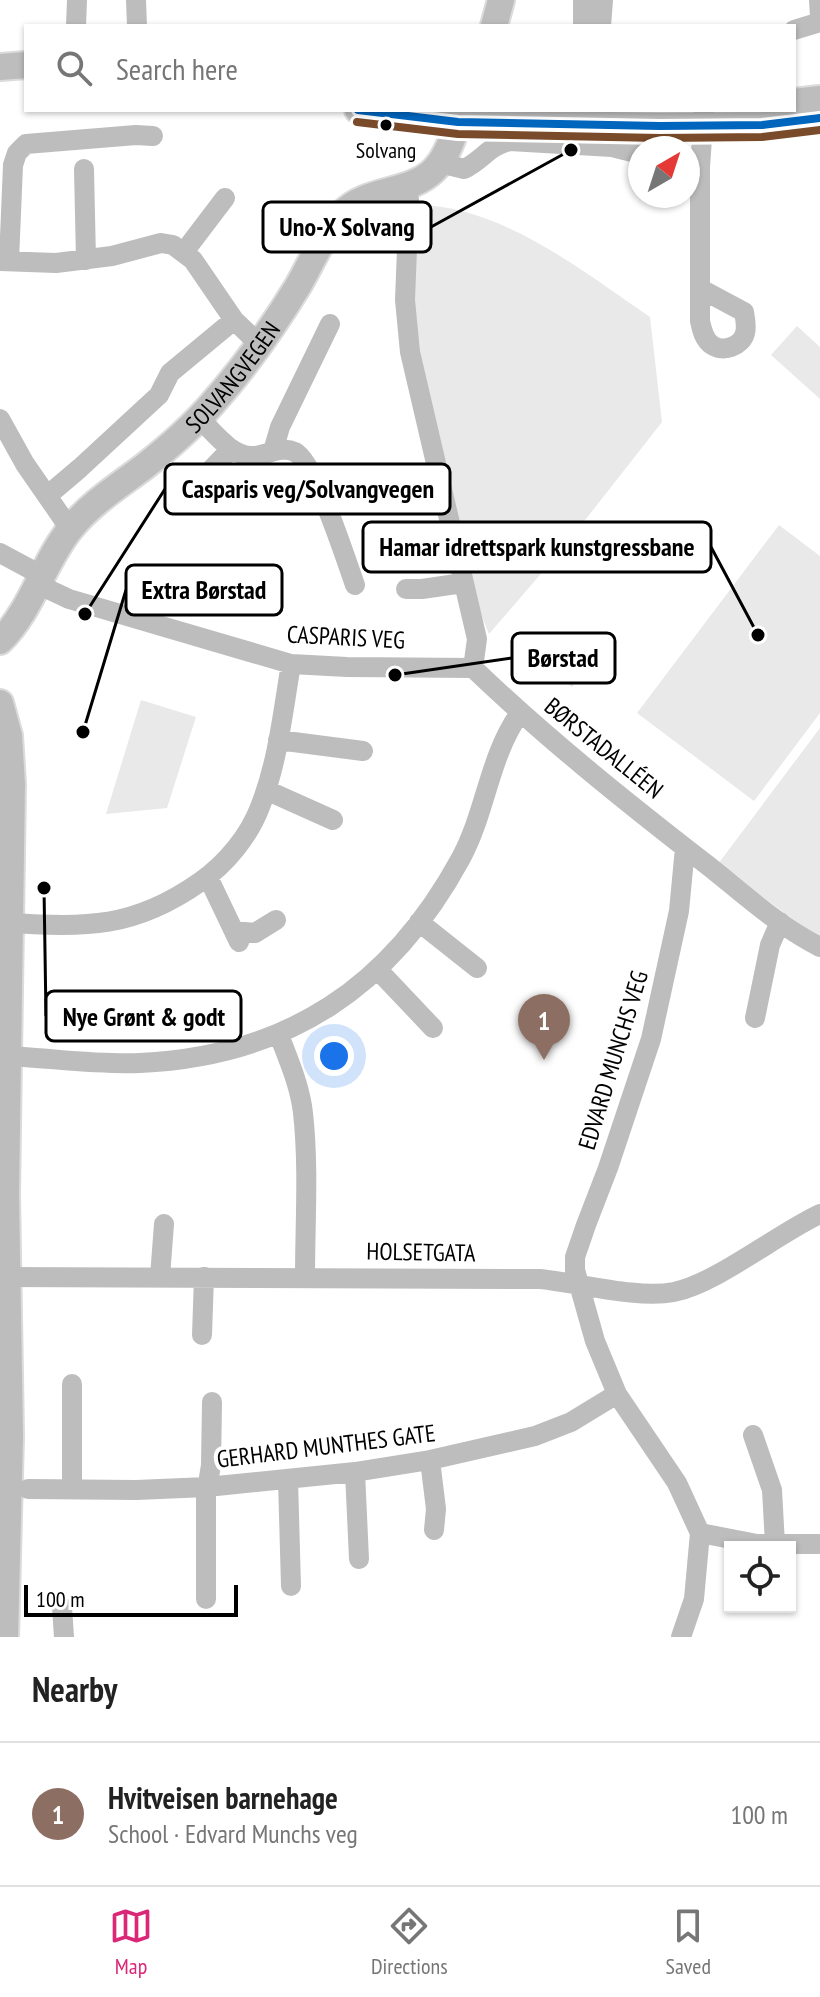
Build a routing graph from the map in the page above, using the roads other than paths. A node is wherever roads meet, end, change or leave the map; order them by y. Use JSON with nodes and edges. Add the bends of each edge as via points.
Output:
{"nodes":[{"id":1,"x":77,"y":0,"type":"edge"},
{"id":2,"x":136,"y":0,"type":"edge"},
{"id":3,"x":501,"y":0,"type":"edge"},
{"id":4,"x":583,"y":0,"type":"edge"},
{"id":5,"x":603,"y":0,"type":"edge"},
{"id":6,"x":819,"y":0,"type":"edge"},
{"id":7,"x":820,"y":20,"type":"edge"},
{"id":8,"x":76,"y":24,"type":"edge"},
{"id":9,"x":137,"y":24,"type":"edge"},
{"id":10,"x":495,"y":24,"type":"edge"},
{"id":11,"x":583,"y":24,"type":"edge"},
{"id":12,"x":601,"y":24,"type":"edge"},
{"id":13,"x":796,"y":29,"type":"edge"},
{"id":14,"x":24,"y":65,"type":"edge"},
{"id":15,"x":0,"y":67,"type":"edge"},
{"id":16,"x":820,"y":99,"type":"edge"},
{"id":17,"x":796,"y":102,"type":"edge"},
{"id":18,"x":392,"y":112,"type":"edge"},
{"id":19,"x":460,"y":116,"type":"edge"},
{"id":20,"x":703,"y":118,"type":"edge"},
{"id":21,"x":820,"y":118,"type":"edge"},
{"id":22,"x":153,"y":136,"type":"dead end"},
{"id":23,"x":628,"y":151,"type":"edge"},
{"id":24,"x":440,"y":163,"type":"junction"},
{"id":25,"x":84,"y":169,"type":"dead end"},
{"id":26,"x":225,"y":198,"type":"dead end"},
{"id":27,"x":409,"y":199,"type":"dead end"},
{"id":28,"x":696,"y":208,"type":"edge"},
{"id":29,"x":184,"y":252,"type":"junction"},
{"id":30,"x":86,"y":260,"type":"junction"},
{"id":31,"x":5,"y":261,"type":"edge"},
{"id":32,"x":701,"y":289,"type":"dead end"},
{"id":33,"x":234,"y":320,"type":"junction"},
{"id":34,"x":330,"y":324,"type":"dead end"},
{"id":35,"x":259,"y":344,"type":"junction"},
{"id":36,"x":199,"y":418,"type":"junction"},
{"id":37,"x":0,"y":419,"type":"edge"},
{"id":38,"x":231,"y":449,"type":"junction"},
{"id":39,"x":273,"y":451,"type":"junction"},
{"id":40,"x":204,"y":477,"type":"dead end"},
{"id":41,"x":47,"y":496,"type":"junction"},
{"id":42,"x":70,"y":529,"type":"junction"},
{"id":43,"x":0,"y":553,"type":"edge"},
{"id":44,"x":39,"y":580,"type":"junction"},
{"id":45,"x":463,"y":583,"type":"junction"},
{"id":46,"x":355,"y":585,"type":"dead end"},
{"id":47,"x":406,"y":589,"type":"dead end"},
{"id":48,"x":0,"y":641,"type":"edge"},
{"id":49,"x":291,"y":664,"type":"junction"},
{"id":50,"x":473,"y":668,"type":"junction"},
{"id":51,"x":0,"y":703,"type":"edge"},
{"id":52,"x":520,"y":713,"type":"junction"},
{"id":53,"x":278,"y":740,"type":"junction"},
{"id":54,"x":363,"y":751,"type":"dead end"},
{"id":55,"x":266,"y":790,"type":"junction"},
{"id":56,"x":333,"y":820,"type":"dead end"},
{"id":57,"x":685,"y":848,"type":"junction"},
{"id":58,"x":208,"y":877,"type":"junction"},
{"id":59,"x":6,"y":884,"type":"edge"},
{"id":60,"x":276,"y":920,"type":"dead end"},
{"id":61,"x":419,"y":922,"type":"junction"},
{"id":62,"x":780,"y":922,"type":"junction"},
{"id":63,"x":9,"y":923,"type":"junction"},
{"id":64,"x":820,"y":947,"type":"edge"},
{"id":65,"x":477,"y":968,"type":"dead end"},
{"id":66,"x":378,"y":970,"type":"junction"},
{"id":67,"x":755,"y":1018,"type":"dead end"},
{"id":68,"x":433,"y":1028,"type":"dead end"},
{"id":69,"x":279,"y":1035,"type":"junction"},
{"id":70,"x":7,"y":1056,"type":"junction"},
{"id":71,"x":820,"y":1214,"type":"edge"},
{"id":72,"x":164,"y":1224,"type":"dead end"},
{"id":73,"x":4,"y":1277,"type":"edge"},
{"id":74,"x":160,"y":1277,"type":"junction"},
{"id":75,"x":204,"y":1277,"type":"junction"},
{"id":76,"x":305,"y":1277,"type":"junction"},
{"id":77,"x":578,"y":1283,"type":"junction"},
{"id":78,"x":202,"y":1335,"type":"dead end"},
{"id":79,"x":72,"y":1384,"type":"dead end"},
{"id":80,"x":617,"y":1394,"type":"junction"},
{"id":81,"x":212,"y":1402,"type":"dead end"},
{"id":82,"x":753,"y":1435,"type":"dead end"},
{"id":83,"x":430,"y":1460,"type":"junction"},
{"id":84,"x":355,"y":1472,"type":"junction"},
{"id":85,"x":288,"y":1480,"type":"junction"},
{"id":86,"x":207,"y":1487,"type":"junction"},
{"id":87,"x":28,"y":1489,"type":"dead end"},
{"id":88,"x":72,"y":1489,"type":"junction"},
{"id":89,"x":434,"y":1530,"type":"dead end"},
{"id":90,"x":700,"y":1533,"type":"junction"},
{"id":91,"x":741,"y":1541,"type":"edge"},
{"id":92,"x":775,"y":1541,"type":"edge"},
{"id":93,"x":796,"y":1544,"type":"edge"},
{"id":94,"x":820,"y":1544,"type":"edge"},
{"id":95,"x":359,"y":1559,"type":"dead end"},
{"id":96,"x":291,"y":1586,"type":"dead end"},
{"id":97,"x":206,"y":1599,"type":"dead end"},
{"id":98,"x":62,"y":1607,"type":"dead end"},
{"id":99,"x":5,"y":1637,"type":"edge"},
{"id":100,"x":64,"y":1637,"type":"edge"},
{"id":101,"x":681,"y":1637,"type":"edge"}],
"edges":[{"from":1,"to":8,"type":"street"},
{"from":2,"to":9,"type":"street"},
{"from":3,"to":10,"type":"main road"},
{"from":4,"to":11,"type":"street"},
{"from":5,"to":12,"type":"street"},
{"from":6,"to":7,"type":"street"},
{"from":7,"to":13,"type":"street"},
{"from":14,"to":15,"type":"main road"},
{"from":16,"to":17,"type":"main road"},
{"from":18,"to":19,"type":"main road"},
{"from":19,"to":20,"type":"main road"},
{"from":19,"to":24,"type":"main road"},
{"from":20,"to":21,"type":"main road","via":[[762,125]]},
{"from":22,"to":31,"type":"street","via":[[26,144],[13,165]]},
{"from":23,"to":24,"type":"street","via":[[510,141],[496,144],[464,169]]},
{"from":24,"to":35,"type":"main road","name":"SOLVANGVEGEN","via":[[422,179],[371,194],[348,207]]},
{"from":25,"to":30,"type":"street"},
{"from":26,"to":29,"type":"street"},
{"from":27,"to":45,"type":"street","via":[[405,300],[410,352]]},
{"from":28,"to":32,"type":"street"},
{"from":29,"to":30,"type":"street","via":[[161,243]]},
{"from":29,"to":33,"type":"street"},
{"from":30,"to":31,"type":"street"},
{"from":33,"to":35,"type":"street"},
{"from":33,"to":41,"type":"street","via":[[170,373],[159,395]]},
{"from":34,"to":39,"type":"street"},
{"from":35,"to":36,"type":"main road","name":"SOLVANGVEGEN"},
{"from":36,"to":38,"type":"street"},
{"from":36,"to":42,"type":"main road","name":"SOLVANGVEGEN"},
{"from":37,"to":41,"type":"street"},
{"from":38,"to":39,"type":"street","via":[[254,457]]},
{"from":38,"to":40,"type":"street"},
{"from":39,"to":46,"type":"street","via":[[298,453],[307,464]]},
{"from":41,"to":42,"type":"street"},
{"from":42,"to":44,"type":"main road","name":"SOLVANGVEGEN"},
{"from":43,"to":44,"type":"street","name":"CASPARIS VEG"},
{"from":44,"to":48,"type":"main road","name":"SOLVANGVEGEN"},
{"from":44,"to":49,"type":"street","name":"CASPARIS VEG","via":[[69,599]]},
{"from":45,"to":47,"type":"street"},
{"from":45,"to":50,"type":"street","via":[[477,639]]},
{"from":49,"to":50,"type":"street","name":"CASPARIS VEG"},
{"from":49,"to":53,"type":"street"},
{"from":50,"to":52,"type":"street","name":"BØRSTADALLÉEN"},
{"from":51,"to":59,"type":"main road","via":[[11,750]]},
{"from":52,"to":57,"type":"street","name":"BØRSTADALLÉEN"},
{"from":52,"to":61,"type":"street","via":[[499,749],[463,854]]},
{"from":53,"to":54,"type":"street"},
{"from":53,"to":55,"type":"street"},
{"from":55,"to":56,"type":"street"},
{"from":55,"to":58,"type":"street","via":[[240,843]]},
{"from":57,"to":62,"type":"street","name":"BØRSTADALLÉEN"},
{"from":57,"to":77,"type":"street","name":"EDVARD MUNCHS VEG","via":[[664,990],[631,1104],[575,1257]]},
{"from":58,"to":60,"type":"street","via":[[236,937]]},
{"from":58,"to":63,"type":"street","via":[[166,905],[123,920],[72,926]]},
{"from":59,"to":63,"type":"main road"},
{"from":61,"to":65,"type":"street"},
{"from":61,"to":66,"type":"street"},
{"from":62,"to":64,"type":"street","name":"BØRSTADALLÉEN"},
{"from":62,"to":67,"type":"street"},
{"from":63,"to":70,"type":"main road"},
{"from":66,"to":68,"type":"street"},
{"from":66,"to":69,"type":"street","via":[[327,1010]]},
{"from":69,"to":70,"type":"street","via":[[217,1053],[140,1063]]},
{"from":69,"to":76,"type":"street","via":[[303,1112]]},
{"from":70,"to":73,"type":"main road"},
{"from":71,"to":77,"type":"street","name":"HOLSETGATA","via":[[674,1292],[631,1293]]},
{"from":72,"to":74,"type":"street"},
{"from":73,"to":74,"type":"street","name":"HOLSETGATA"},
{"from":73,"to":99,"type":"main road","via":[[10,1462]]},
{"from":74,"to":75,"type":"street","name":"HOLSETGATA"},
{"from":75,"to":76,"type":"street","name":"HOLSETGATA"},
{"from":75,"to":78,"type":"street"},
{"from":76,"to":77,"type":"street","name":"HOLSETGATA"},
{"from":77,"to":80,"type":"street","name":"EDVARD MUNCHS VEG"},
{"from":79,"to":88,"type":"street"},
{"from":80,"to":83,"type":"street","name":"GERHARD MUNTHES GATE","via":[[535,1436]]},
{"from":80,"to":90,"type":"street","name":"EDVARD MUNCHS VEG","via":[[677,1483]]},
{"from":81,"to":86,"type":"street"},
{"from":82,"to":92,"type":"street","via":[[772,1490]]},
{"from":83,"to":84,"type":"street","name":"GERHARD MUNTHES GATE"},
{"from":83,"to":89,"type":"street"},
{"from":84,"to":85,"type":"street","name":"GERHARD MUNTHES GATE"},
{"from":84,"to":95,"type":"street"},
{"from":85,"to":86,"type":"street","name":"GERHARD MUNTHES GATE"},
{"from":85,"to":96,"type":"street"},
{"from":86,"to":88,"type":"street","name":"GERHARD MUNTHES GATE"},
{"from":86,"to":97,"type":"street"},
{"from":87,"to":88,"type":"street","name":"GERHARD MUNTHES GATE"},
{"from":90,"to":91,"type":"street"},
{"from":90,"to":101,"type":"street","via":[[694,1599]]},
{"from":93,"to":94,"type":"street"},
{"from":98,"to":100,"type":"street"}]}
